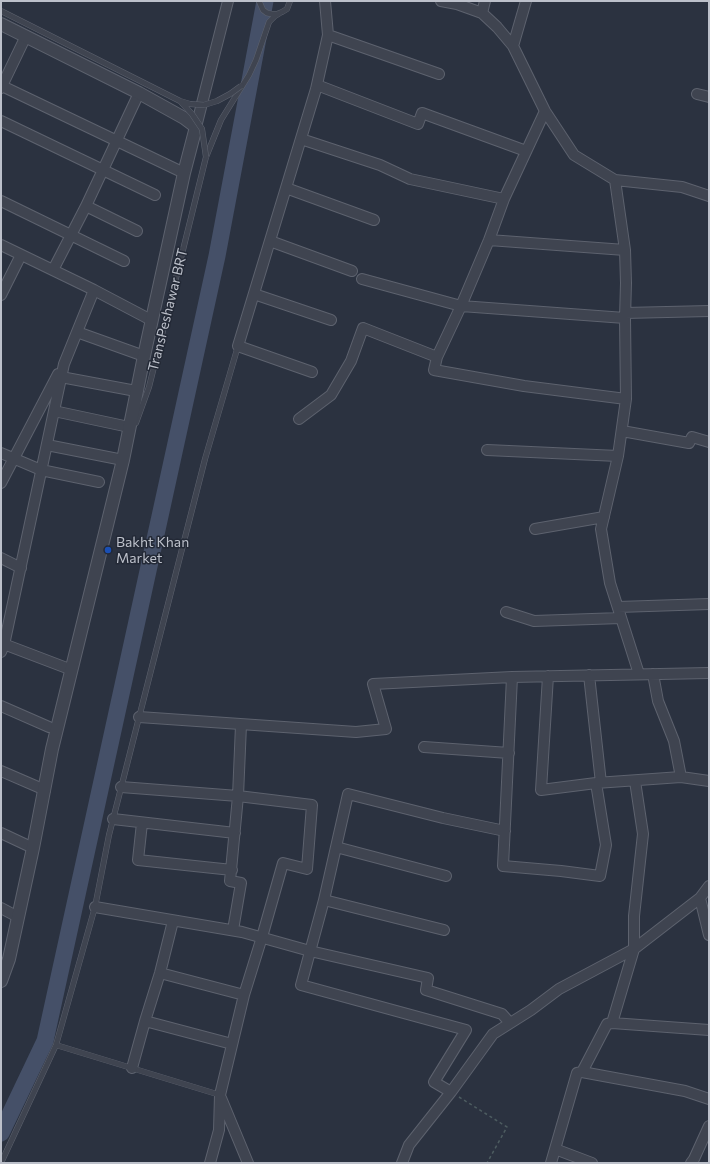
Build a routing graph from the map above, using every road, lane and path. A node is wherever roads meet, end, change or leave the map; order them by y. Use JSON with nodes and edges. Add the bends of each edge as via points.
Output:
{"nodes":[{"id":1,"x":228,"y":1,"type":"edge"},
{"id":2,"x":259,"y":1,"type":"edge"},
{"id":3,"x":290,"y":1,"type":"edge"},
{"id":4,"x":325,"y":1,"type":"edge"},
{"id":5,"x":441,"y":1,"type":"edge"},
{"id":6,"x":485,"y":1,"type":"edge"},
{"id":7,"x":526,"y":1,"type":"edge"},
{"id":8,"x":263,"y":10,"type":"junction"},
{"id":9,"x":1,"y":11,"type":"edge"},
{"id":10,"x":280,"y":13,"type":"junction"},
{"id":11,"x":482,"y":13,"type":"junction"},
{"id":12,"x":1,"y":24,"type":"edge"},
{"id":13,"x":267,"y":28,"type":"junction"},
{"id":14,"x":328,"y":34,"type":"junction"},
{"id":15,"x":26,"y":36,"type":"junction"},
{"id":16,"x":513,"y":46,"type":"junction"},
{"id":17,"x":439,"y":74,"type":"dead end"},
{"id":18,"x":317,"y":85,"type":"junction"},
{"id":19,"x":241,"y":86,"type":"junction"},
{"id":20,"x":1,"y":87,"type":"edge"},
{"id":21,"x":140,"y":93,"type":"junction"},
{"id":22,"x":697,"y":94,"type":"dead end"},
{"id":23,"x":709,"y":97,"type":"edge"},
{"id":24,"x":180,"y":101,"type":"junction"},
{"id":25,"x":545,"y":112,"type":"junction"},
{"id":26,"x":1,"y":121,"type":"edge"},
{"id":27,"x":196,"y":127,"type":"junction"},
{"id":28,"x":301,"y":139,"type":"junction"},
{"id":29,"x":116,"y":141,"type":"junction"},
{"id":30,"x":526,"y":151,"type":"junction"},
{"id":31,"x":206,"y":157,"type":"junction"},
{"id":32,"x":102,"y":171,"type":"junction"},
{"id":33,"x":184,"y":173,"type":"junction"},
{"id":34,"x":615,"y":180,"type":"junction"},
{"id":35,"x":286,"y":188,"type":"junction"},
{"id":36,"x":155,"y":195,"type":"dead end"},
{"id":37,"x":709,"y":196,"type":"edge"},
{"id":38,"x":504,"y":199,"type":"junction"},
{"id":39,"x":1,"y":201,"type":"edge"},
{"id":40,"x":86,"y":206,"type":"junction"},
{"id":41,"x":374,"y":220,"type":"dead end"},
{"id":42,"x":136,"y":231,"type":"dead end"},
{"id":43,"x":71,"y":235,"type":"junction"},
{"id":44,"x":489,"y":240,"type":"junction"},
{"id":45,"x":270,"y":241,"type":"junction"},
{"id":46,"x":1,"y":245,"type":"edge"},
{"id":47,"x":625,"y":250,"type":"junction"},
{"id":48,"x":21,"y":255,"type":"junction"},
{"id":49,"x":124,"y":261,"type":"dead end"},
{"id":50,"x":53,"y":270,"type":"junction"},
{"id":51,"x":352,"y":271,"type":"dead end"},
{"id":52,"x":362,"y":279,"type":"dead end"},
{"id":53,"x":94,"y":290,"type":"junction"},
{"id":54,"x":254,"y":294,"type":"junction"},
{"id":55,"x":1,"y":295,"type":"edge"},
{"id":56,"x":461,"y":306,"type":"junction"},
{"id":57,"x":709,"y":310,"type":"edge"},
{"id":58,"x":625,"y":315,"type":"junction"},
{"id":59,"x":151,"y":320,"type":"junction"},
{"id":60,"x":331,"y":320,"type":"dead end"},
{"id":61,"x":77,"y":332,"type":"junction"},
{"id":62,"x":238,"y":346,"type":"junction"},
{"id":63,"x":144,"y":356,"type":"junction"},
{"id":64,"x":437,"y":358,"type":"junction"},
{"id":65,"x":64,"y":364,"type":"junction"},
{"id":66,"x":312,"y":372,"type":"dead end"},
{"id":67,"x":61,"y":377,"type":"junction"},
{"id":68,"x":136,"y":392,"type":"junction"},
{"id":69,"x":626,"y":399,"type":"junction"},
{"id":70,"x":54,"y":411,"type":"junction"},
{"id":71,"x":299,"y":419,"type":"dead end"},
{"id":72,"x":129,"y":427,"type":"junction"},
{"id":73,"x":622,"y":431,"type":"junction"},
{"id":74,"x":709,"y":442,"type":"edge"},
{"id":75,"x":47,"y":445,"type":"junction"},
{"id":76,"x":487,"y":450,"type":"dead end"},
{"id":77,"x":1,"y":453,"type":"edge"},
{"id":78,"x":618,"y":456,"type":"junction"},
{"id":79,"x":14,"y":459,"type":"junction"},
{"id":80,"x":123,"y":460,"type":"junction"},
{"id":81,"x":41,"y":470,"type":"junction"},
{"id":82,"x":98,"y":482,"type":"dead end"},
{"id":83,"x":1,"y":483,"type":"edge"},
{"id":84,"x":604,"y":517,"type":"junction"},
{"id":85,"x":535,"y":529,"type":"dead end"},
{"id":86,"x":1,"y":558,"type":"edge"},
{"id":87,"x":21,"y":568,"type":"junction"},
{"id":88,"x":709,"y":604,"type":"edge"},
{"id":89,"x":618,"y":607,"type":"junction"},
{"id":90,"x":506,"y":612,"type":"dead end"},
{"id":91,"x":621,"y":618,"type":"junction"},
{"id":92,"x":2,"y":647,"type":"edge"},
{"id":93,"x":72,"y":670,"type":"junction"},
{"id":94,"x":709,"y":673,"type":"edge"},
{"id":95,"x":639,"y":674,"type":"junction"},
{"id":96,"x":653,"y":674,"type":"junction"},
{"id":97,"x":589,"y":675,"type":"junction"},
{"id":98,"x":548,"y":676,"type":"junction"},
{"id":99,"x":512,"y":677,"type":"junction"},
{"id":100,"x":1,"y":706,"type":"edge"},
{"id":101,"x":139,"y":717,"type":"junction"},
{"id":102,"x":241,"y":725,"type":"junction"},
{"id":103,"x":49,"y":727,"type":"dead end"},
{"id":104,"x":424,"y":747,"type":"dead end"},
{"id":105,"x":509,"y":753,"type":"junction"},
{"id":106,"x":1,"y":771,"type":"edge"},
{"id":107,"x":681,"y":777,"type":"junction"},
{"id":108,"x":635,"y":781,"type":"junction"},
{"id":109,"x":709,"y":781,"type":"edge"},
{"id":110,"x":598,"y":783,"type":"junction"},
{"id":111,"x":121,"y":787,"type":"junction"},
{"id":112,"x":45,"y":790,"type":"junction"},
{"id":113,"x":238,"y":796,"type":"junction"},
{"id":114,"x":113,"y":819,"type":"junction"},
{"id":115,"x":142,"y":823,"type":"junction"},
{"id":116,"x":505,"y":831,"type":"junction"},
{"id":117,"x":1,"y":833,"type":"edge"},
{"id":118,"x":235,"y":833,"type":"junction"},
{"id":119,"x":336,"y":847,"type":"junction"},
{"id":120,"x":33,"y":848,"type":"junction"},
{"id":121,"x":232,"y":870,"type":"junction"},
{"id":122,"x":446,"y":876,"type":"dead end"},
{"id":123,"x":709,"y":886,"type":"edge"},
{"id":124,"x":700,"y":898,"type":"junction"},
{"id":125,"x":324,"y":900,"type":"junction"},
{"id":126,"x":95,"y":907,"type":"junction"},
{"id":127,"x":1,"y":908,"type":"edge"},
{"id":128,"x":18,"y":917,"type":"junction"},
{"id":129,"x":173,"y":921,"type":"junction"},
{"id":130,"x":233,"y":930,"type":"junction"},
{"id":131,"x":444,"y":930,"type":"dead end"},
{"id":132,"x":708,"y":931,"type":"edge"},
{"id":133,"x":262,"y":937,"type":"junction"},
{"id":134,"x":634,"y":949,"type":"junction"},
{"id":135,"x":310,"y":951,"type":"junction"},
{"id":136,"x":3,"y":966,"type":"edge"},
{"id":137,"x":160,"y":973,"type":"junction"},
{"id":138,"x":1,"y":981,"type":"edge"},
{"id":139,"x":244,"y":995,"type":"junction"},
{"id":140,"x":145,"y":1021,"type":"junction"},
{"id":141,"x":510,"y":1023,"type":"junction"},
{"id":142,"x":612,"y":1023,"type":"junction"},
{"id":143,"x":709,"y":1030,"type":"edge"},
{"id":144,"x":232,"y":1044,"type":"junction"},
{"id":145,"x":56,"y":1045,"type":"junction"},
{"id":146,"x":132,"y":1068,"type":"junction"},
{"id":147,"x":582,"y":1072,"type":"junction"},
{"id":148,"x":450,"y":1092,"type":"junction"},
{"id":149,"x":220,"y":1095,"type":"junction"},
{"id":150,"x":709,"y":1099,"type":"edge"},
{"id":151,"x":709,"y":1126,"type":"edge"},
{"id":152,"x":555,"y":1149,"type":"junction"},
{"id":153,"x":1,"y":1163,"type":"edge"},
{"id":154,"x":210,"y":1163,"type":"edge"},
{"id":155,"x":248,"y":1163,"type":"edge"},
{"id":156,"x":402,"y":1163,"type":"edge"},
{"id":157,"x":487,"y":1163,"type":"edge"},
{"id":158,"x":551,"y":1163,"type":"edge"},
{"id":159,"x":592,"y":1163,"type":"edge"},
{"id":160,"x":691,"y":1163,"type":"edge"}],
"edges":[{"from":1,"to":27,"type":"street"},
{"from":2,"to":8,"type":"lane"},
{"from":3,"to":10,"type":"lane","name":"TransPeshawar BRT","via":[[287,9]]},
{"from":4,"to":14,"type":"street"},
{"from":5,"to":11,"type":"street"},
{"from":6,"to":11,"type":"street"},
{"from":7,"to":16,"type":"street"},
{"from":8,"to":10,"type":"lane","via":[[272,14]]},
{"from":8,"to":13,"type":"lane","via":[[267,15]]},
{"from":9,"to":24,"type":"lane","name":"TransPeshawar BRT","bridge":true},
{"from":10,"to":13,"type":"lane","name":"TransPeshawar BRT","via":[[272,19]]},
{"from":11,"to":16,"type":"street"},
{"from":12,"to":15,"type":"street"},
{"from":13,"to":19,"type":"lane","name":"TransPeshawar BRT","via":[[256,60]]},
{"from":14,"to":17,"type":"street"},
{"from":14,"to":18,"type":"street"},
{"from":15,"to":20,"type":"street"},
{"from":15,"to":21,"type":"street"},
{"from":16,"to":25,"type":"street"},
{"from":18,"to":28,"type":"street"},
{"from":18,"to":30,"type":"street","via":[[418,124],[422,113]]},
{"from":19,"to":24,"type":"lane","name":"TransPeshawar BRT","bridge":true,"via":[[217,101],[190,104]]},
{"from":19,"to":31,"type":"lane","name":"TransPeshawar BRT","bridge":true,"via":[[221,120]]},
{"from":20,"to":29,"type":"street"},
{"from":21,"to":27,"type":"street"},
{"from":21,"to":29,"type":"street"},
{"from":22,"to":23,"type":"street"},
{"from":24,"to":31,"type":"lane","name":"TransPeshawar BRT","bridge":true,"via":[[202,129]]},
{"from":25,"to":30,"type":"street"},
{"from":25,"to":34,"type":"street","via":[[574,155]]},
{"from":26,"to":32,"type":"street"},
{"from":27,"to":33,"type":"street"},
{"from":28,"to":35,"type":"street"},
{"from":28,"to":38,"type":"street","via":[[380,165],[410,178]]},
{"from":29,"to":32,"type":"street"},
{"from":29,"to":33,"type":"street"},
{"from":30,"to":38,"type":"street"},
{"from":31,"to":80,"type":"lane","name":"TransPeshawar BRT","via":[[149,387]]},
{"from":32,"to":36,"type":"street"},
{"from":32,"to":40,"type":"street"},
{"from":33,"to":59,"type":"street"},
{"from":34,"to":37,"type":"street","via":[[682,187]]},
{"from":34,"to":47,"type":"street"},
{"from":35,"to":41,"type":"street"},
{"from":35,"to":45,"type":"street"},
{"from":38,"to":44,"type":"street"},
{"from":39,"to":43,"type":"street"},
{"from":40,"to":42,"type":"street"},
{"from":40,"to":43,"type":"street"},
{"from":43,"to":49,"type":"street"},
{"from":43,"to":50,"type":"street"},
{"from":44,"to":47,"type":"street"},
{"from":44,"to":56,"type":"street"},
{"from":45,"to":51,"type":"street"},
{"from":45,"to":54,"type":"street"},
{"from":46,"to":48,"type":"street"},
{"from":47,"to":58,"type":"street"},
{"from":48,"to":50,"type":"street"},
{"from":48,"to":55,"type":"street"},
{"from":50,"to":53,"type":"street"},
{"from":52,"to":56,"type":"street"},
{"from":53,"to":59,"type":"street"},
{"from":53,"to":61,"type":"street"},
{"from":54,"to":60,"type":"street"},
{"from":54,"to":62,"type":"street"},
{"from":56,"to":58,"type":"street"},
{"from":56,"to":64,"type":"street"},
{"from":57,"to":58,"type":"street"},
{"from":58,"to":69,"type":"street"},
{"from":59,"to":63,"type":"street"},
{"from":61,"to":63,"type":"street"},
{"from":61,"to":65,"type":"street"},
{"from":62,"to":66,"type":"street"},
{"from":62,"to":101,"type":"lane","via":[[204,459]]},
{"from":63,"to":68,"type":"street"},
{"from":64,"to":69,"type":"street","via":[[434,370],[524,386]]},
{"from":64,"to":71,"type":"street","via":[[363,328],[351,361],[331,395]]},
{"from":65,"to":67,"type":"street"},
{"from":65,"to":79,"type":"street"},
{"from":67,"to":68,"type":"street"},
{"from":67,"to":70,"type":"street"},
{"from":68,"to":72,"type":"street"},
{"from":69,"to":73,"type":"street"},
{"from":70,"to":72,"type":"street"},
{"from":70,"to":75,"type":"street"},
{"from":72,"to":80,"type":"street"},
{"from":73,"to":74,"type":"street","via":[[689,443],[692,437]]},
{"from":73,"to":78,"type":"street"},
{"from":75,"to":80,"type":"street"},
{"from":75,"to":81,"type":"street"},
{"from":76,"to":78,"type":"street"},
{"from":77,"to":79,"type":"street"},
{"from":78,"to":84,"type":"street"},
{"from":79,"to":81,"type":"street"},
{"from":79,"to":83,"type":"street"},
{"from":80,"to":93,"type":"street"},
{"from":81,"to":82,"type":"street"},
{"from":81,"to":87,"type":"street"},
{"from":84,"to":85,"type":"street"},
{"from":84,"to":89,"type":"street","via":[[601,529],[610,583]]},
{"from":86,"to":87,"type":"street"},
{"from":87,"to":92,"type":"street"},
{"from":88,"to":89,"type":"street"},
{"from":89,"to":91,"type":"street"},
{"from":90,"to":91,"type":"street","via":[[534,620]]},
{"from":91,"to":95,"type":"street"},
{"from":92,"to":93,"type":"street"},
{"from":93,"to":112,"type":"street","via":[[52,749]]},
{"from":94,"to":96,"type":"street"},
{"from":95,"to":96,"type":"street"},
{"from":95,"to":97,"type":"street"},
{"from":96,"to":107,"type":"street","via":[[658,701],[674,741]]},
{"from":97,"to":98,"type":"street"},
{"from":97,"to":110,"type":"street"},
{"from":98,"to":99,"type":"street"},
{"from":98,"to":110,"type":"street","via":[[541,790]]},
{"from":99,"to":102,"type":"street","via":[[373,684],[386,729],[356,732]]},
{"from":99,"to":105,"type":"street"},
{"from":100,"to":103,"type":"street"},
{"from":101,"to":102,"type":"street"},
{"from":101,"to":111,"type":"lane"},
{"from":102,"to":113,"type":"street"},
{"from":104,"to":105,"type":"street"},
{"from":105,"to":116,"type":"street"},
{"from":106,"to":112,"type":"street"},
{"from":107,"to":108,"type":"street"},
{"from":107,"to":109,"type":"street"},
{"from":108,"to":110,"type":"street"},
{"from":108,"to":134,"type":"street","via":[[643,834],[634,916]]},
{"from":110,"to":116,"type":"street","via":[[606,845],[600,876],[503,866]]},
{"from":111,"to":113,"type":"street"},
{"from":111,"to":114,"type":"lane"},
{"from":112,"to":120,"type":"street"},
{"from":113,"to":118,"type":"street"},
{"from":113,"to":133,"type":"street","via":[[312,805],[307,869],[283,863]]},
{"from":114,"to":115,"type":"street"},
{"from":114,"to":126,"type":"lane"},
{"from":115,"to":118,"type":"street"},
{"from":115,"to":121,"type":"street","via":[[138,860]]},
{"from":116,"to":119,"type":"street","via":[[348,794]]},
{"from":117,"to":120,"type":"street"},
{"from":118,"to":121,"type":"street"},
{"from":119,"to":122,"type":"street"},
{"from":119,"to":125,"type":"street"},
{"from":120,"to":128,"type":"street"},
{"from":121,"to":130,"type":"street","via":[[230,881],[242,883]]},
{"from":123,"to":124,"type":"street"},
{"from":124,"to":132,"type":"street"},
{"from":124,"to":134,"type":"street"},
{"from":125,"to":131,"type":"street"},
{"from":125,"to":135,"type":"street"},
{"from":126,"to":129,"type":"street"},
{"from":126,"to":145,"type":"lane"},
{"from":127,"to":128,"type":"street"},
{"from":128,"to":136,"type":"street","via":[[9,959]]},
{"from":129,"to":130,"type":"street"},
{"from":129,"to":137,"type":"street"},
{"from":130,"to":133,"type":"street"},
{"from":133,"to":135,"type":"street"},
{"from":133,"to":139,"type":"street"},
{"from":134,"to":141,"type":"street","via":[[559,989]]},
{"from":134,"to":142,"type":"street"},
{"from":135,"to":141,"type":"street","via":[[428,978],[426,990],[502,1014]]},
{"from":135,"to":148,"type":"street","via":[[301,985],[466,1030],[434,1082]]},
{"from":136,"to":138,"type":"street"},
{"from":137,"to":139,"type":"street"},
{"from":137,"to":140,"type":"street"},
{"from":139,"to":144,"type":"street"},
{"from":140,"to":144,"type":"street"},
{"from":140,"to":146,"type":"street"},
{"from":141,"to":148,"type":"street","via":[[493,1034]]},
{"from":142,"to":143,"type":"street"},
{"from":142,"to":147,"type":"street","via":[[604,1028]]},
{"from":144,"to":149,"type":"street"},
{"from":145,"to":146,"type":"lane"},
{"from":145,"to":153,"type":"lane"},
{"from":146,"to":149,"type":"lane"},
{"from":147,"to":150,"type":"street","via":[[685,1091]]},
{"from":147,"to":152,"type":"street","via":[[577,1073]]},
{"from":148,"to":156,"type":"street","via":[[409,1145]]},
{"from":148,"to":157,"type":"path","via":[[507,1127]]},
{"from":149,"to":154,"type":"street","via":[[219,1130]]},
{"from":149,"to":155,"type":"street"},
{"from":151,"to":160,"type":"street"},
{"from":152,"to":158,"type":"street"},
{"from":152,"to":159,"type":"street"}]}
